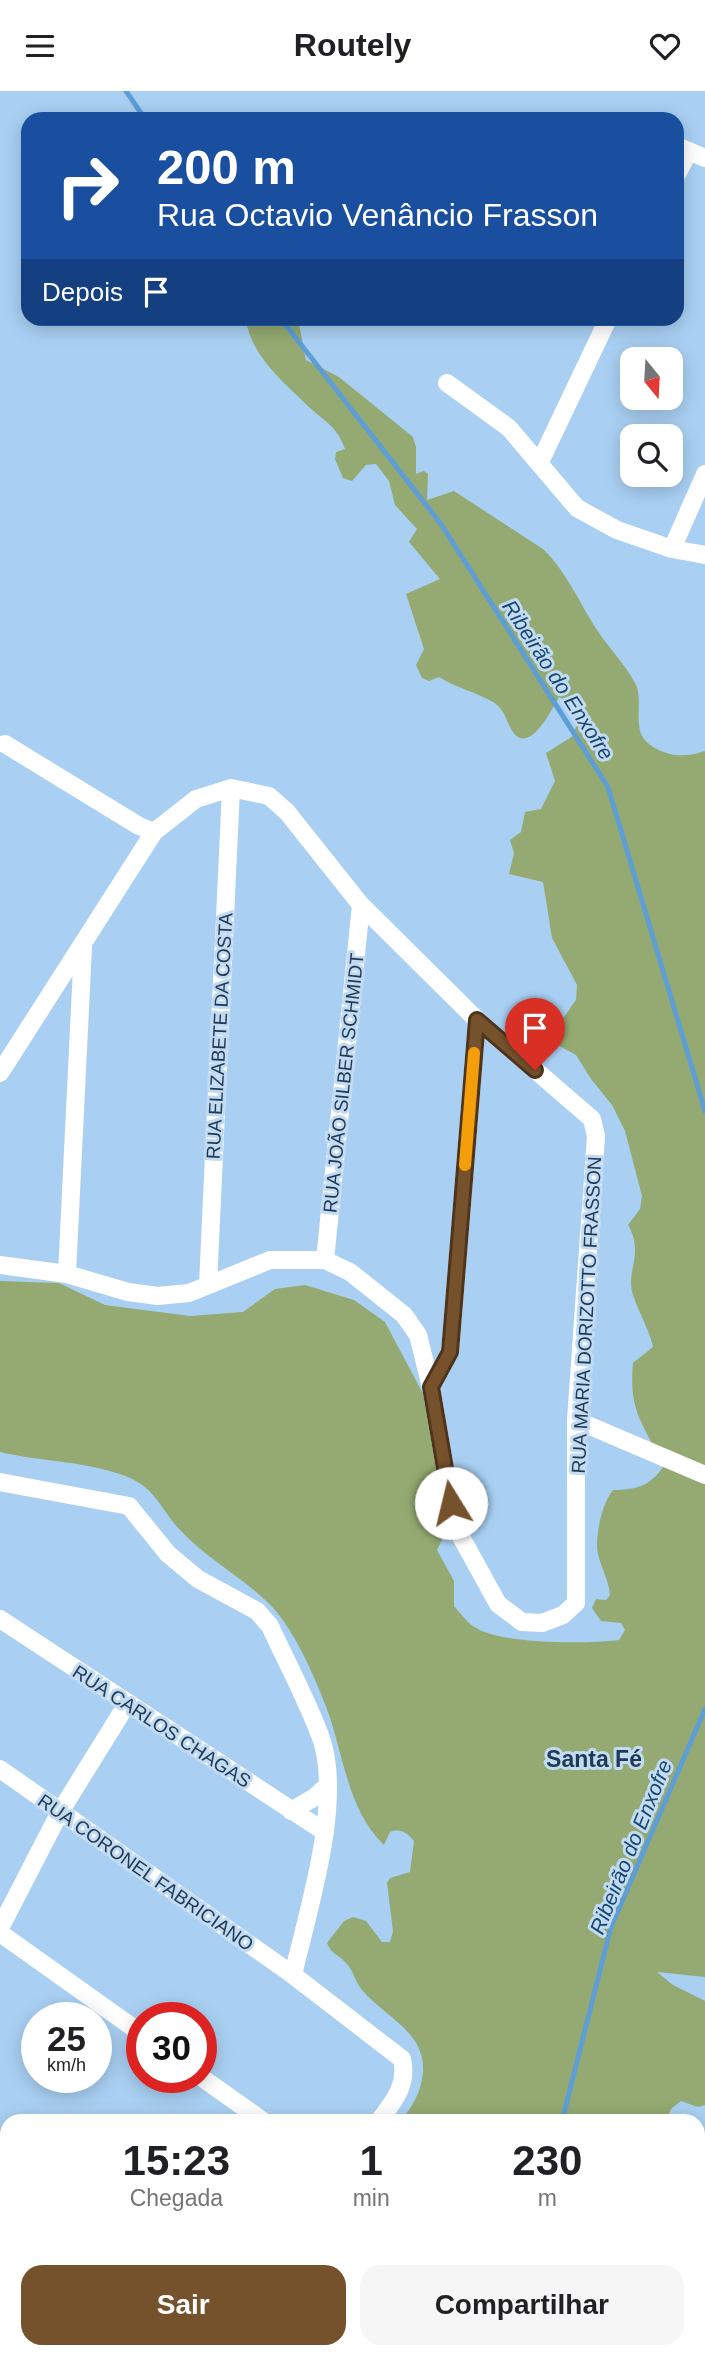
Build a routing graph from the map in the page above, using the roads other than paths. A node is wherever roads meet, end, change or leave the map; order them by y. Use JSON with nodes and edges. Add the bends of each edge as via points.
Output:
{"nodes":[{"id":1,"x":605,"y":326,"type":"edge"},
{"id":2,"x":447,"y":383,"type":"dead end"},
{"id":3,"x":540,"y":462,"type":"junction"},
{"id":4,"x":705,"y":474,"type":"edge"},
{"id":5,"x":672,"y":549,"type":"junction"},
{"id":6,"x":705,"y":555,"type":"edge"},
{"id":7,"x":5,"y":744,"type":"dead end"},
{"id":8,"x":231,"y":788,"type":"junction"},
{"id":9,"x":154,"y":832,"type":"junction"},
{"id":10,"x":361,"y":905,"type":"junction"},
{"id":11,"x":83,"y":943,"type":"junction"},
{"id":12,"x":477,"y":1020,"type":"junction"},
{"id":13,"x":0,"y":1073,"type":"edge"},
{"id":14,"x":325,"y":1259,"type":"junction"},
{"id":15,"x":0,"y":1265,"type":"edge"},
{"id":16,"x":67,"y":1274,"type":"junction"},
{"id":17,"x":208,"y":1285,"type":"junction"},
{"id":18,"x":431,"y":1387,"type":"junction"},
{"id":19,"x":576,"y":1420,"type":"junction"},
{"id":20,"x":705,"y":1475,"type":"edge"},
{"id":21,"x":0,"y":1482,"type":"edge"},
{"id":22,"x":0,"y":1619,"type":"edge"},
{"id":23,"x":127,"y":1703,"type":"junction"},
{"id":24,"x":0,"y":1769,"type":"edge"},
{"id":25,"x":327,"y":1786,"type":"junction"},
{"id":26,"x":292,"y":1811,"type":"junction"},
{"id":27,"x":60,"y":1812,"type":"junction"},
{"id":28,"x":325,"y":1832,"type":"junction"},
{"id":29,"x":0,"y":1931,"type":"edge"},
{"id":30,"x":293,"y":1975,"type":"junction"},
{"id":31,"x":126,"y":2022,"type":"edge"},
{"id":32,"x":217,"y":2088,"type":"edge"},
{"id":33,"x":253,"y":2114,"type":"edge"},
{"id":34,"x":384,"y":2114,"type":"edge"}],
"edges":[{"from":1,"to":3,"type":"street"},
{"from":2,"to":3,"type":"street","via":[[509,428]]},
{"from":3,"to":5,"type":"street","via":[[577,508],[617,530]]},
{"from":4,"to":5,"type":"street"},
{"from":5,"to":6,"type":"street"},
{"from":7,"to":9,"type":"street"},
{"from":8,"to":9,"type":"street","via":[[196,799]]},
{"from":8,"to":10,"type":"street","via":[[269,796],[287,812]]},
{"from":8,"to":17,"type":"street","name":"RUA ELIZABETE DA COSTA"},
{"from":9,"to":11,"type":"street"},
{"from":10,"to":12,"type":"street"},
{"from":10,"to":14,"type":"street","name":"RUA JOÃO SILBER SCHMIDT"},
{"from":11,"to":13,"type":"street"},
{"from":11,"to":16,"type":"street"},
{"from":12,"to":18,"type":"street","via":[[450,1352]]},
{"from":12,"to":19,"type":"street","name":"RUA MARIA DORIZOTTO FRASSON","via":[[592,1119],[596,1136]]},
{"from":14,"to":17,"type":"street","via":[[270,1260]]},
{"from":14,"to":18,"type":"street","via":[[379,1293],[412,1323]]},
{"from":15,"to":16,"type":"street"},
{"from":16,"to":17,"type":"street","via":[[158,1296],[189,1293]]},
{"from":18,"to":19,"type":"street","name":"RUA MARIA DORIZOTTO FRASSON","via":[[455,1526],[498,1604],[522,1622],[542,1623],[563,1615],[576,1603]]},
{"from":19,"to":20,"type":"street"},
{"from":21,"to":25,"type":"street","via":[[129,1507],[168,1555],[198,1579],[257,1611],[270,1626],[321,1739]]},
{"from":22,"to":23,"type":"street","name":"RUA CARLOS CHAGAS"},
{"from":23,"to":26,"type":"street","name":"RUA CARLOS CHAGAS"},
{"from":23,"to":27,"type":"street"},
{"from":24,"to":27,"type":"street","name":"RUA CORONEL FABRICIANO"},
{"from":25,"to":26,"type":"street"},
{"from":25,"to":28,"type":"street"},
{"from":26,"to":28,"type":"street","name":"RUA CARLOS CHAGAS"},
{"from":27,"to":29,"type":"street"},
{"from":27,"to":30,"type":"street","name":"RUA CORONEL FABRICIANO"},
{"from":28,"to":30,"type":"street"},
{"from":29,"to":31,"type":"street"},
{"from":30,"to":34,"type":"street","name":"RUA CORONEL FABRICIANO","via":[[402,2059],[405,2072],[399,2094]]},
{"from":32,"to":33,"type":"street"}]}
